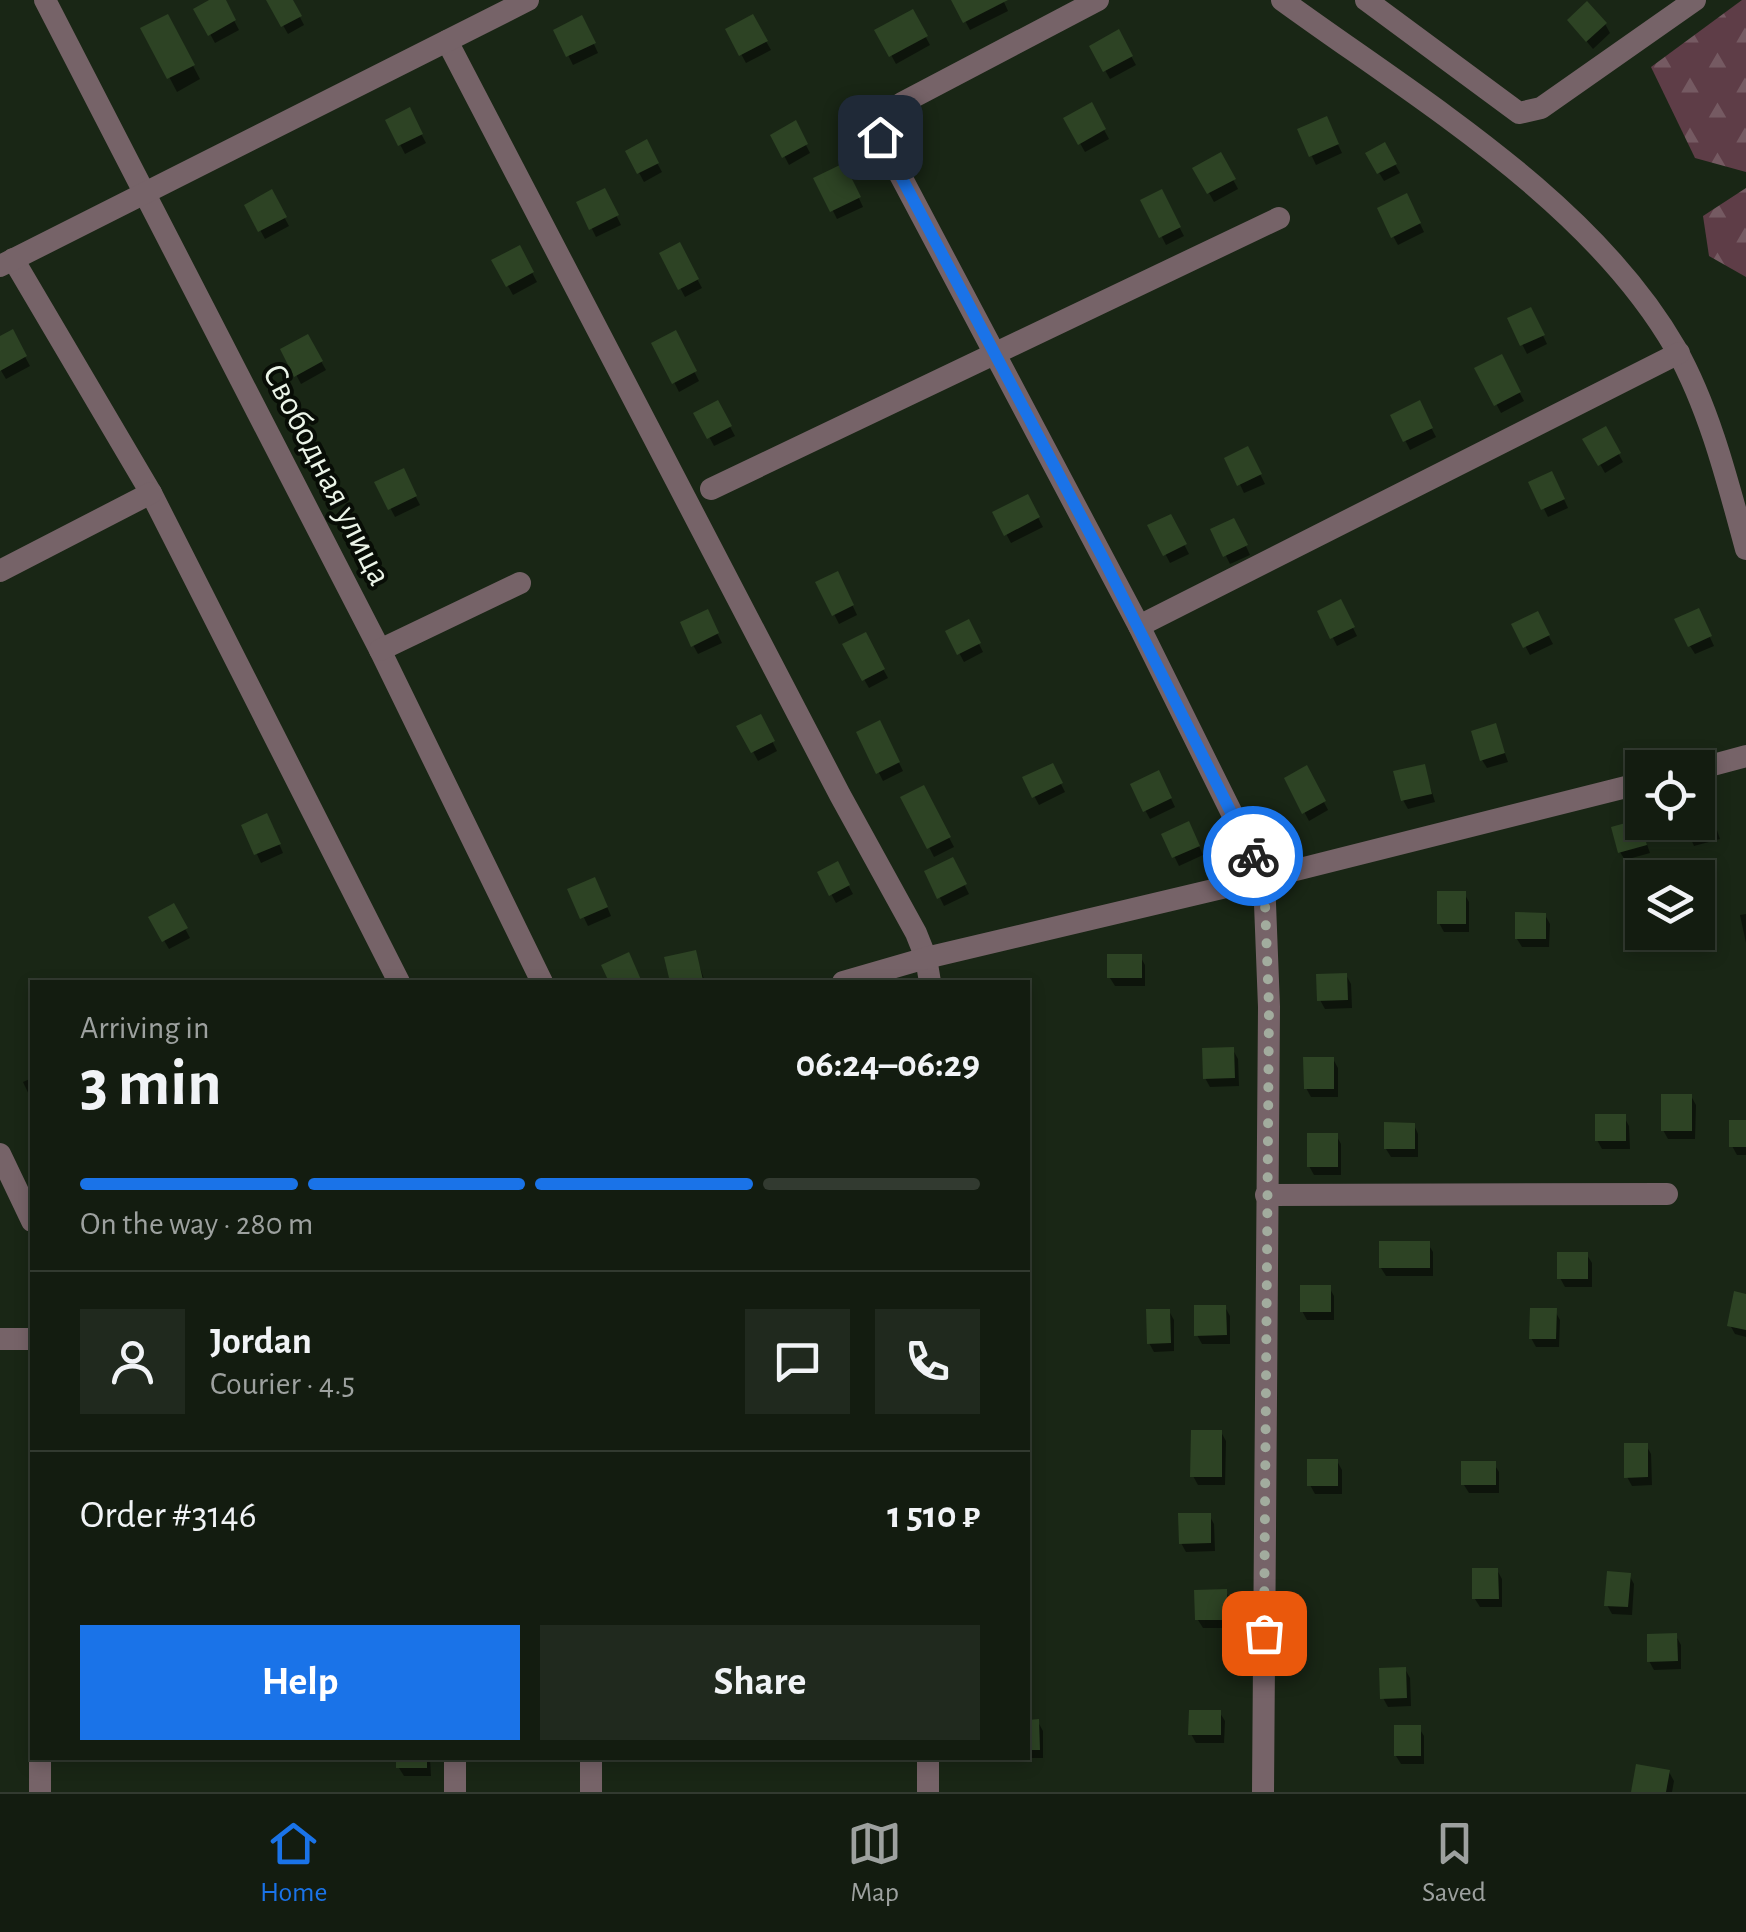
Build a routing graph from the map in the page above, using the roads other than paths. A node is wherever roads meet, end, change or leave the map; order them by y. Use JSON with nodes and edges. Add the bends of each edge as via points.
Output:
{"nodes":[{"id":1,"x":45,"y":0,"type":"edge"},
{"id":2,"x":528,"y":0,"type":"edge"},
{"id":3,"x":1098,"y":0,"type":"edge"},
{"id":4,"x":1282,"y":0,"type":"edge"},
{"id":5,"x":1366,"y":0,"type":"edge"},
{"id":6,"x":1694,"y":0,"type":"edge"},
{"id":7,"x":447,"y":41,"type":"junction"},
{"id":8,"x":144,"y":195,"type":"junction"},
{"id":9,"x":1278,"y":218,"type":"dead end"},
{"id":10,"x":7,"y":262,"type":"edge"},
{"id":11,"x":996,"y":352,"type":"junction"},
{"id":12,"x":1678,"y":353,"type":"junction"},
{"id":13,"x":711,"y":488,"type":"dead end"},
{"id":14,"x":150,"y":493,"type":"junction"},
{"id":15,"x":1745,"y":542,"type":"edge"},
{"id":16,"x":0,"y":570,"type":"edge"},
{"id":17,"x":520,"y":583,"type":"dead end"},
{"id":18,"x":1138,"y":626,"type":"junction"},
{"id":19,"x":380,"y":650,"type":"junction"},
{"id":20,"x":1746,"y":756,"type":"edge"},
{"id":21,"x":1715,"y":764,"type":"edge"},
{"id":22,"x":1625,"y":787,"type":"edge"},
{"id":23,"x":1264,"y":878,"type":"junction"},
{"id":24,"x":926,"y":958,"type":"junction"},
{"id":25,"x":398,"y":980,"type":"edge"},
{"id":26,"x":541,"y":980,"type":"edge"},
{"id":27,"x":849,"y":980,"type":"edge"},
{"id":28,"x":930,"y":980,"type":"edge"},
{"id":29,"x":0,"y":1154,"type":"edge"},
{"id":30,"x":1667,"y":1194,"type":"dead end"},
{"id":31,"x":1266,"y":1195,"type":"junction"},
{"id":32,"x":30,"y":1217,"type":"edge"},
{"id":33,"x":0,"y":1339,"type":"edge"},
{"id":34,"x":30,"y":1339,"type":"edge"},
{"id":35,"x":40,"y":1760,"type":"edge"},
{"id":36,"x":455,"y":1760,"type":"edge"},
{"id":37,"x":590,"y":1760,"type":"edge"},
{"id":38,"x":928,"y":1760,"type":"edge"},
{"id":39,"x":40,"y":1792,"type":"edge"},
{"id":40,"x":454,"y":1792,"type":"edge"},
{"id":41,"x":592,"y":1792,"type":"edge"},
{"id":42,"x":928,"y":1792,"type":"edge"},
{"id":43,"x":1264,"y":1792,"type":"edge"}],
"edges":[{"from":1,"to":8,"type":"street","name":"Свободная улица"},
{"from":2,"to":7,"type":"street"},
{"from":3,"to":11,"type":"street","via":[[902,103],[880,137]]},
{"from":4,"to":12,"type":"street","via":[[1520,173],[1615,262]]},
{"from":5,"to":6,"type":"street","via":[[1519,113],[1541,108]]},
{"from":7,"to":8,"type":"street"},
{"from":7,"to":24,"type":"street"},
{"from":8,"to":10,"type":"street"},
{"from":8,"to":19,"type":"street","name":"Свободная улица"},
{"from":9,"to":11,"type":"street"},
{"from":10,"to":14,"type":"street"},
{"from":11,"to":13,"type":"street"},
{"from":11,"to":18,"type":"street"},
{"from":12,"to":15,"type":"street","via":[[1716,444]]},
{"from":12,"to":18,"type":"street"},
{"from":14,"to":16,"type":"street"},
{"from":14,"to":25,"type":"street"},
{"from":17,"to":19,"type":"street"},
{"from":18,"to":23,"type":"street"},
{"from":19,"to":26,"type":"street","name":"Свободная улица"},
{"from":20,"to":21,"type":"street"},
{"from":22,"to":23,"type":"street"},
{"from":23,"to":24,"type":"street"},
{"from":23,"to":31,"type":"street"},
{"from":24,"to":27,"type":"street"},
{"from":24,"to":28,"type":"street"},
{"from":29,"to":32,"type":"street"},
{"from":30,"to":31,"type":"street"},
{"from":31,"to":43,"type":"street"},
{"from":33,"to":34,"type":"street"},
{"from":35,"to":39,"type":"street"},
{"from":36,"to":40,"type":"street"},
{"from":37,"to":41,"type":"street"},
{"from":38,"to":42,"type":"street"}]}
